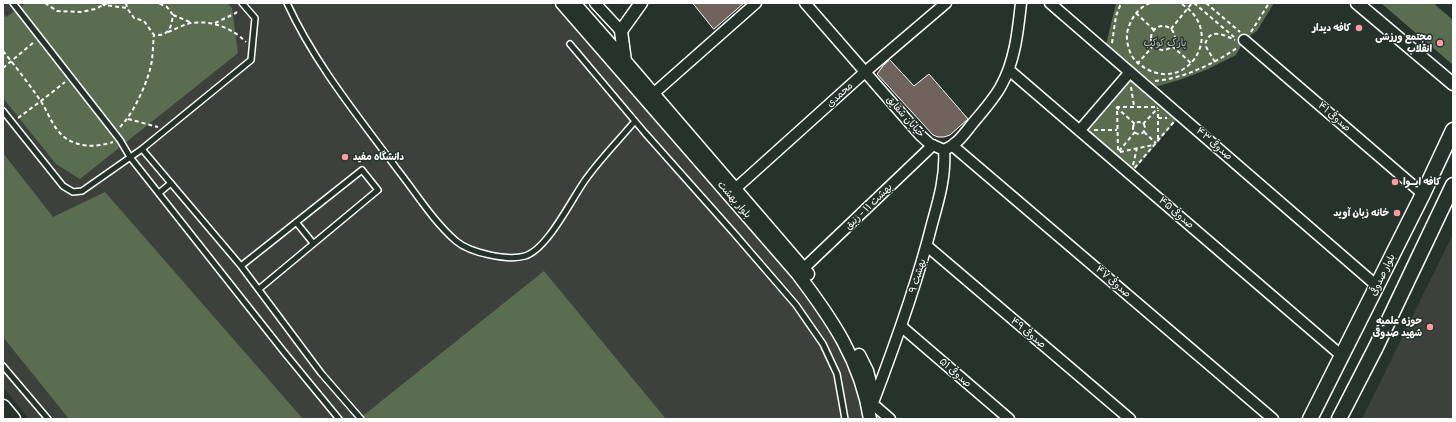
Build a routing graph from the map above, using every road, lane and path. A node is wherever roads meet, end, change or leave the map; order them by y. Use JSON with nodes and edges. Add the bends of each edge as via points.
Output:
{"nodes":[{"id":1,"x":13,"y":3,"type":"edge"},
{"id":2,"x":45,"y":3,"type":"edge"},
{"id":3,"x":108,"y":3,"type":"edge"},
{"id":4,"x":126,"y":3,"type":"edge"},
{"id":5,"x":158,"y":3,"type":"edge"},
{"id":6,"x":287,"y":3,"type":"edge"},
{"id":7,"x":562,"y":3,"type":"edge"},
{"id":8,"x":574,"y":3,"type":"edge"},
{"id":9,"x":596,"y":3,"type":"edge"},
{"id":10,"x":641,"y":3,"type":"edge"},
{"id":11,"x":756,"y":3,"type":"edge"},
{"id":12,"x":805,"y":3,"type":"edge"},
{"id":13,"x":946,"y":3,"type":"edge"},
{"id":14,"x":1021,"y":3,"type":"edge"},
{"id":15,"x":1050,"y":3,"type":"edge"},
{"id":16,"x":1121,"y":3,"type":"edge"},
{"id":17,"x":1150,"y":3,"type":"edge"},
{"id":18,"x":1180,"y":3,"type":"edge"},
{"id":19,"x":1193,"y":3,"type":"edge"},
{"id":20,"x":1206,"y":3,"type":"edge"},
{"id":21,"x":1270,"y":3,"type":"edge"},
{"id":22,"x":1357,"y":3,"type":"edge"},
{"id":23,"x":103,"y":4,"type":"edge"},
{"id":24,"x":240,"y":6,"type":"edge"},
{"id":25,"x":127,"y":8,"type":"junction"},
{"id":26,"x":1188,"y":8,"type":"junction"},
{"id":27,"x":1135,"y":13,"type":"junction"},
{"id":28,"x":173,"y":15,"type":"junction"},
{"id":29,"x":192,"y":23,"type":"junction"},
{"id":30,"x":215,"y":23,"type":"junction"},
{"id":31,"x":1171,"y":29,"type":"junction"},
{"id":32,"x":1154,"y":30,"type":"junction"},
{"id":33,"x":621,"y":31,"type":"junction"},
{"id":34,"x":168,"y":32,"type":"junction"},
{"id":35,"x":154,"y":35,"type":"junction"},
{"id":36,"x":40,"y":37,"type":"junction"},
{"id":37,"x":1245,"y":39,"type":"junction"},
{"id":38,"x":570,"y":44,"type":"dead end"},
{"id":39,"x":1112,"y":45,"type":"dead end"},
{"id":40,"x":1154,"y":45,"type":"junction"},
{"id":41,"x":1172,"y":46,"type":"junction"},
{"id":42,"x":252,"y":48,"type":"junction"},
{"id":43,"x":3,"y":52,"type":"edge"},
{"id":44,"x":1130,"y":60,"type":"dead end"},
{"id":45,"x":11,"y":61,"type":"junction"},
{"id":46,"x":625,"y":61,"type":"junction"},
{"id":47,"x":1215,"y":62,"type":"junction"},
{"id":48,"x":1191,"y":63,"type":"junction"},
{"id":49,"x":3,"y":68,"type":"edge"},
{"id":50,"x":1133,"y":69,"type":"junction"},
{"id":51,"x":1141,"y":69,"type":"dead end"},
{"id":52,"x":1009,"y":70,"type":"junction"},
{"id":53,"x":865,"y":72,"type":"junction"},
{"id":54,"x":70,"y":77,"type":"junction"},
{"id":55,"x":1150,"y":77,"type":"dead end"},
{"id":56,"x":1453,"y":84,"type":"edge"},
{"id":57,"x":653,"y":94,"type":"junction"},
{"id":58,"x":1108,"y":99,"type":"junction"},
{"id":59,"x":41,"y":101,"type":"junction"},
{"id":60,"x":1161,"y":104,"type":"junction"},
{"id":61,"x":1116,"y":107,"type":"junction"},
{"id":62,"x":1134,"y":107,"type":"junction"},
{"id":63,"x":3,"y":111,"type":"edge"},
{"id":64,"x":128,"y":119,"type":"junction"},
{"id":65,"x":635,"y":121,"type":"junction"},
{"id":66,"x":12,"y":122,"type":"junction"},
{"id":67,"x":1135,"y":124,"type":"junction"},
{"id":68,"x":1143,"y":124,"type":"junction"},
{"id":69,"x":166,"y":129,"type":"junction"},
{"id":70,"x":1082,"y":130,"type":"junction"},
{"id":71,"x":1117,"y":130,"type":"junction"},
{"id":72,"x":1453,"y":130,"type":"edge"},
{"id":73,"x":1135,"y":132,"type":"junction"},
{"id":74,"x":1144,"y":132,"type":"junction"},
{"id":75,"x":114,"y":133,"type":"junction"},
{"id":76,"x":120,"y":140,"type":"junction"},
{"id":77,"x":1156,"y":143,"type":"junction"},
{"id":78,"x":933,"y":145,"type":"junction"},
{"id":79,"x":949,"y":148,"type":"junction"},
{"id":80,"x":1137,"y":148,"type":"junction"},
{"id":81,"x":142,"y":149,"type":"junction"},
{"id":82,"x":1115,"y":156,"type":"junction"},
{"id":83,"x":130,"y":157,"type":"junction"},
{"id":84,"x":1132,"y":173,"type":"junction"},
{"id":85,"x":171,"y":183,"type":"junction"},
{"id":86,"x":1453,"y":185,"type":"edge"},
{"id":87,"x":736,"y":189,"type":"junction"},
{"id":88,"x":159,"y":194,"type":"junction"},
{"id":89,"x":1423,"y":194,"type":"junction"},
{"id":90,"x":296,"y":222,"type":"junction"},
{"id":91,"x":313,"y":243,"type":"junction"},
{"id":92,"x":927,"y":246,"type":"junction"},
{"id":93,"x":241,"y":266,"type":"junction"},
{"id":94,"x":804,"y":268,"type":"junction"},
{"id":95,"x":1378,"y":286,"type":"junction"},
{"id":96,"x":259,"y":289,"type":"junction"},
{"id":97,"x":902,"y":327,"type":"junction"},
{"id":98,"x":1342,"y":356,"type":"junction"},
{"id":99,"x":3,"y":366,"type":"edge"},
{"id":100,"x":874,"y":403,"type":"junction"},
{"id":101,"x":3,"y":407,"type":"edge"},
{"id":102,"x":13,"y":419,"type":"edge"},
{"id":103,"x":48,"y":419,"type":"edge"},
{"id":104,"x":339,"y":419,"type":"edge"},
{"id":105,"x":361,"y":419,"type":"edge"},
{"id":106,"x":845,"y":419,"type":"edge"},
{"id":107,"x":870,"y":419,"type":"edge"},
{"id":108,"x":877,"y":419,"type":"edge"},
{"id":109,"x":890,"y":419,"type":"edge"},
{"id":110,"x":1008,"y":419,"type":"edge"},
{"id":111,"x":1130,"y":419,"type":"edge"},
{"id":112,"x":1273,"y":419,"type":"edge"},
{"id":113,"x":1310,"y":419,"type":"edge"},
{"id":114,"x":1339,"y":419,"type":"edge"}],
"edges":[{"from":1,"to":36,"type":"lane"},
{"from":2,"to":23,"type":"path","via":[[57,10],[81,12]]},
{"from":3,"to":23,"type":"path"},
{"from":4,"to":25,"type":"path"},
{"from":5,"to":28,"type":"path","via":[[167,7]]},
{"from":6,"to":65,"type":"lane","via":[[315,56],[430,212],[457,242],[476,251],[508,258],[526,256],[538,248],[555,228],[587,178]]},
{"from":7,"to":107,"type":"street","name":"بلوار بهشت","via":[[798,273],[844,340],[859,374]]},
{"from":8,"to":46,"type":"street","name":"بلوار بهشت"},
{"from":9,"to":33,"type":"street"},
{"from":10,"to":33,"type":"street"},
{"from":11,"to":57,"type":"street"},
{"from":12,"to":53,"type":"street","name":"خیابان شقایق"},
{"from":13,"to":53,"type":"street","name":"محمدی"},
{"from":14,"to":52,"type":"street"},
{"from":15,"to":50,"type":"street","name":"صدوقی ۴۳"},
{"from":16,"to":39,"type":"path","via":[[1116,16]]},
{"from":17,"to":27,"type":"path"},
{"from":18,"to":26,"type":"path"},
{"from":19,"to":26,"type":"path"},
{"from":19,"to":47,"type":"path","via":[[1238,41],[1216,34],[1206,40]]},
{"from":20,"to":37,"type":"path"},
{"from":21,"to":37,"type":"path"},
{"from":22,"to":56,"type":"street"},
{"from":23,"to":25,"type":"path"},
{"from":24,"to":30,"type":"path","via":[[236,13]]},
{"from":24,"to":42,"type":"lane","via":[[255,18]]},
{"from":25,"to":35,"type":"path","via":[[134,18],[144,21]]},
{"from":26,"to":31,"type":"path"},
{"from":26,"to":48,"type":"path","via":[[1198,19],[1202,30],[1199,54]]},
{"from":27,"to":32,"type":"path"},
{"from":27,"to":50,"type":"path","via":[[1126,37]]},
{"from":28,"to":29,"type":"path"},
{"from":28,"to":34,"type":"path"},
{"from":29,"to":30,"type":"path"},
{"from":29,"to":34,"type":"path"},
{"from":30,"to":42,"type":"path","via":[[240,36]]},
{"from":31,"to":32,"type":"path","via":[[1164,26]]},
{"from":31,"to":41,"type":"path","via":[[1175,36]]},
{"from":32,"to":40,"type":"path","via":[[1151,39]]},
{"from":33,"to":46,"type":"street"},
{"from":34,"to":35,"type":"path","via":[[162,36]]},
{"from":35,"to":64,"type":"path","via":[[152,62],[142,92]]},
{"from":36,"to":45,"type":"path"},
{"from":36,"to":54,"type":"lane"},
{"from":37,"to":47,"type":"path"},
{"from":37,"to":89,"type":"street","name":"صدوقی ۴۱"},
{"from":38,"to":65,"type":"lane"},
{"from":40,"to":41,"type":"path","via":[[1163,50]]},
{"from":40,"to":50,"type":"path"},
{"from":41,"to":48,"type":"path"},
{"from":42,"to":69,"type":"lane","via":[[250,60]]},
{"from":43,"to":45,"type":"path"},
{"from":44,"to":50,"type":"path"},
{"from":45,"to":49,"type":"path"},
{"from":45,"to":59,"type":"path"},
{"from":46,"to":57,"type":"street","name":"بلوار بهشت"},
{"from":47,"to":55,"type":"path","via":[[1162,81],[1155,81]]},
{"from":48,"to":50,"type":"path","via":[[1171,74]]},
{"from":50,"to":51,"type":"path"},
{"from":50,"to":58,"type":"street"},
{"from":50,"to":58,"type":"path"},
{"from":50,"to":60,"type":"street","name":"صدوقی ۴۳"},
{"from":50,"to":60,"type":"path"},
{"from":50,"to":62,"type":"path"},
{"from":52,"to":70,"type":"street","name":"صدوقی ۴۵"},
{"from":52,"to":79,"type":"street","via":[[1001,87]]},
{"from":53,"to":78,"type":"street","name":"خیابان شقایق","via":[[920,135]]},
{"from":53,"to":87,"type":"street","name":"محمدی"},
{"from":54,"to":59,"type":"path"},
{"from":54,"to":75,"type":"lane"},
{"from":57,"to":87,"type":"street","name":"بلوار بهشت"},
{"from":58,"to":61,"type":"path"},
{"from":58,"to":70,"type":"street"},
{"from":58,"to":70,"type":"path"},
{"from":59,"to":66,"type":"path"},
{"from":59,"to":76,"type":"path","via":[[59,132],[69,140],[84,146],[102,146]]},
{"from":60,"to":62,"type":"path"},
{"from":60,"to":68,"type":"path"},
{"from":60,"to":77,"type":"path"},
{"from":60,"to":77,"type":"path","via":[[1178,117]]},
{"from":60,"to":95,"type":"street","name":"صدوقی ۴۳"},
{"from":61,"to":62,"type":"path"},
{"from":61,"to":67,"type":"path"},
{"from":61,"to":71,"type":"path"},
{"from":63,"to":66,"type":"lane"},
{"from":64,"to":69,"type":"path"},
{"from":64,"to":75,"type":"path"},
{"from":65,"to":106,"type":"lane","via":[[733,232],[800,312],[823,344],[837,374]]},
{"from":66,"to":83,"type":"lane","via":[[63,186],[73,192],[82,191]]},
{"from":67,"to":68,"type":"path"},
{"from":67,"to":73,"type":"path"},
{"from":68,"to":74,"type":"path"},
{"from":69,"to":81,"type":"lane"},
{"from":70,"to":71,"type":"path"},
{"from":70,"to":82,"type":"street","name":"صدوقی ۴۵"},
{"from":70,"to":82,"type":"path"},
{"from":71,"to":82,"type":"path"},
{"from":72,"to":89,"type":"main road","name":"بلوار صدوقی"},
{"from":73,"to":74,"type":"path"},
{"from":73,"to":82,"type":"path"},
{"from":74,"to":77,"type":"path"},
{"from":75,"to":76,"type":"lane"},
{"from":76,"to":83,"type":"lane"},
{"from":77,"to":80,"type":"path"},
{"from":77,"to":84,"type":"path"},
{"from":78,"to":79,"type":"street","name":"خیابان شقایق"},
{"from":78,"to":94,"type":"street","name":"بهشت ۱۱ - زنبق"},
{"from":79,"to":92,"type":"street","name":"بهشت ۹"},
{"from":79,"to":112,"type":"street","name":"صدوقی ۴۷"},
{"from":80,"to":82,"type":"path"},
{"from":80,"to":84,"type":"path"},
{"from":81,"to":83,"type":"lane"},
{"from":81,"to":85,"type":"lane"},
{"from":82,"to":84,"type":"street","name":"صدوقی ۴۵"},
{"from":82,"to":84,"type":"path"},
{"from":83,"to":88,"type":"lane"},
{"from":84,"to":98,"type":"street","name":"صدوقی ۴۵"},
{"from":85,"to":88,"type":"lane"},
{"from":85,"to":93,"type":"lane"},
{"from":86,"to":114,"type":"main road"},
{"from":87,"to":94,"type":"street","name":"بلوار بهشت"},
{"from":88,"to":104,"type":"lane"},
{"from":89,"to":95,"type":"main road","name":"بلوار صدوقی"},
{"from":90,"to":91,"type":"lane"},
{"from":90,"to":91,"type":"lane","via":[[362,170],[378,190]]},
{"from":90,"to":93,"type":"lane"},
{"from":91,"to":96,"type":"lane"},
{"from":92,"to":97,"type":"street","name":"بهشت ۹"},
{"from":92,"to":111,"type":"street","name":"صدوقی ۴۹"},
{"from":93,"to":96,"type":"lane"},
{"from":94,"to":100,"type":"street","name":"بلوار بهشت","via":[[849,333],[867,371]]},
{"from":95,"to":98,"type":"main road","name":"بلوار صدوقی"},
{"from":96,"to":105,"type":"lane","via":[[321,373]]},
{"from":97,"to":100,"type":"street","name":"بهشت ۹"},
{"from":97,"to":110,"type":"street","name":"صدوقی ۵۱"},
{"from":98,"to":113,"type":"main road","name":"بلوار صدوقی"},
{"from":99,"to":103,"type":"lane"},
{"from":100,"to":108,"type":"street","name":"بلوار بهشت"},
{"from":100,"to":109,"type":"street"},
{"from":101,"to":102,"type":"main road"}]}
